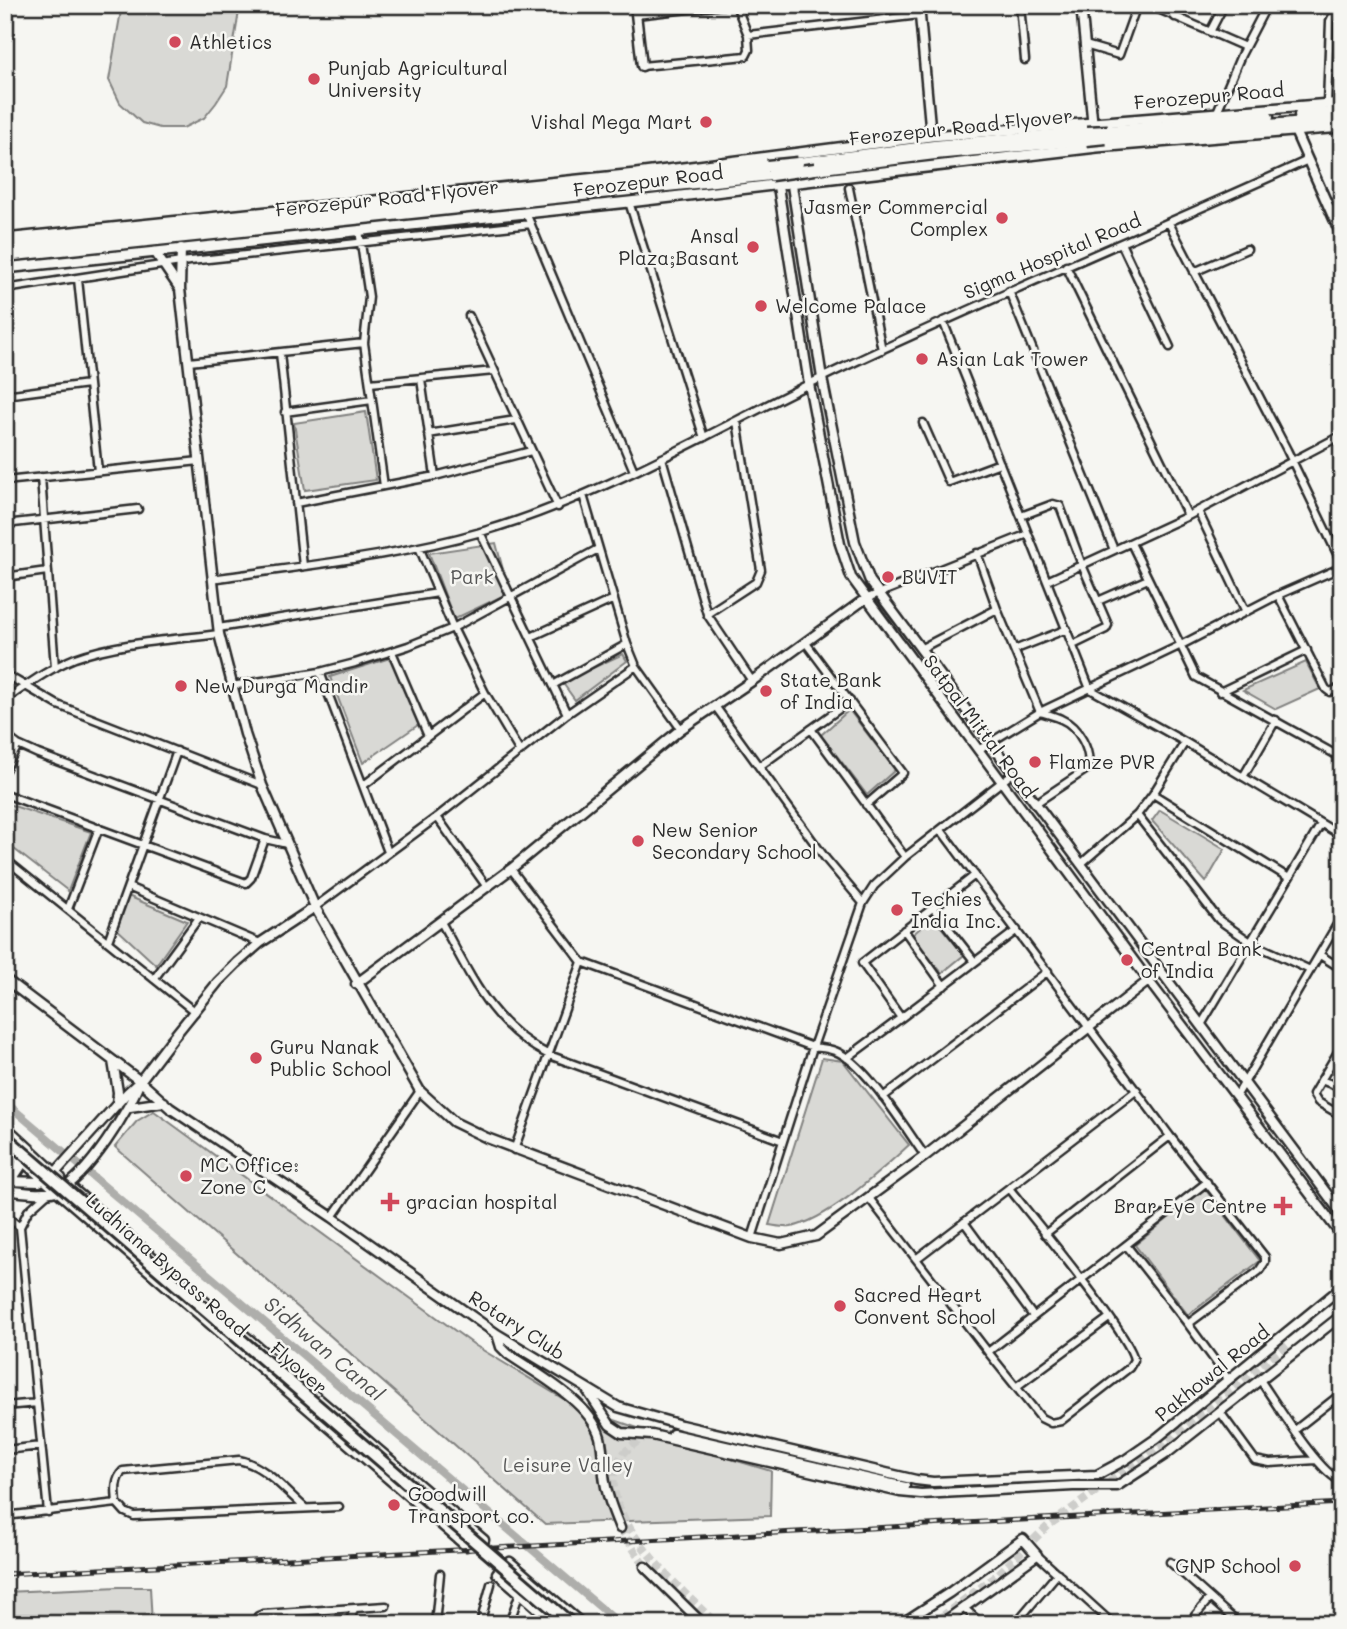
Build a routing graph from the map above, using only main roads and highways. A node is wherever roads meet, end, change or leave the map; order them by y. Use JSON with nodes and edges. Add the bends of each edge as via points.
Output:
{"nodes":[{"id":1,"x":1342,"y":103,"type":"edge"},
{"id":2,"x":1342,"y":112,"type":"edge"},
{"id":3,"x":1342,"y":119,"type":"edge"},
{"id":4,"x":1342,"y":127,"type":"edge"},
{"id":5,"x":1089,"y":132,"type":"junction"},
{"id":6,"x":1107,"y":134,"type":"junction"},
{"id":7,"x":797,"y":163,"type":"joint"},
{"id":8,"x":815,"y":169,"type":"joint"},
{"id":9,"x":772,"y":175,"type":"junction"},
{"id":10,"x":5,"y":239,"type":"edge"},
{"id":11,"x":5,"y":247,"type":"edge"},
{"id":12,"x":5,"y":256,"type":"edge"},
{"id":13,"x":5,"y":268,"type":"edge"},
{"id":14,"x":5,"y":1137,"type":"edge"},
{"id":15,"x":21,"y":1159,"type":"road end"},
{"id":16,"x":7,"y":1184,"type":"edge"},
{"id":17,"x":571,"y":1624,"type":"edge"}],
"edges":[{"from":1,"to":5,"type":"main road","name":"Ferozepur Road","via":[[1217,112]]},
{"from":2,"to":6,"type":"main road"},
{"from":3,"to":6,"type":"main road"},
{"from":4,"to":9,"type":"main road","name":"Ferozepur Road","via":[[1097,147],[792,182]]},
{"from":5,"to":6,"type":"main road","name":"Ferozepur Road","bridge":true},
{"from":5,"to":7,"type":"main road","name":"Ferozepur Road Flyover"},
{"from":5,"to":8,"type":"main road","name":"Ferozepur Road Flyover"},
{"from":5,"to":10,"type":"main road","name":"Ferozepur Road","via":[[931,136],[636,174]]},
{"from":7,"to":9,"type":"main road","name":"Ferozepur Road","bridge":true},
{"from":8,"to":9,"type":"main road","name":"Ferozepur Road","bridge":true},
{"from":9,"to":11,"type":"main road","name":"Ferozepur Road Flyover"},
{"from":9,"to":12,"type":"main road","name":"Ferozepur Road Flyover"},
{"from":9,"to":13,"type":"main road","name":"Ferozepur Road","via":[[629,202]]},
{"from":14,"to":17,"type":"highway","name":"Flyover","bridge":true},
{"from":15,"to":16,"type":"highway"}]}
